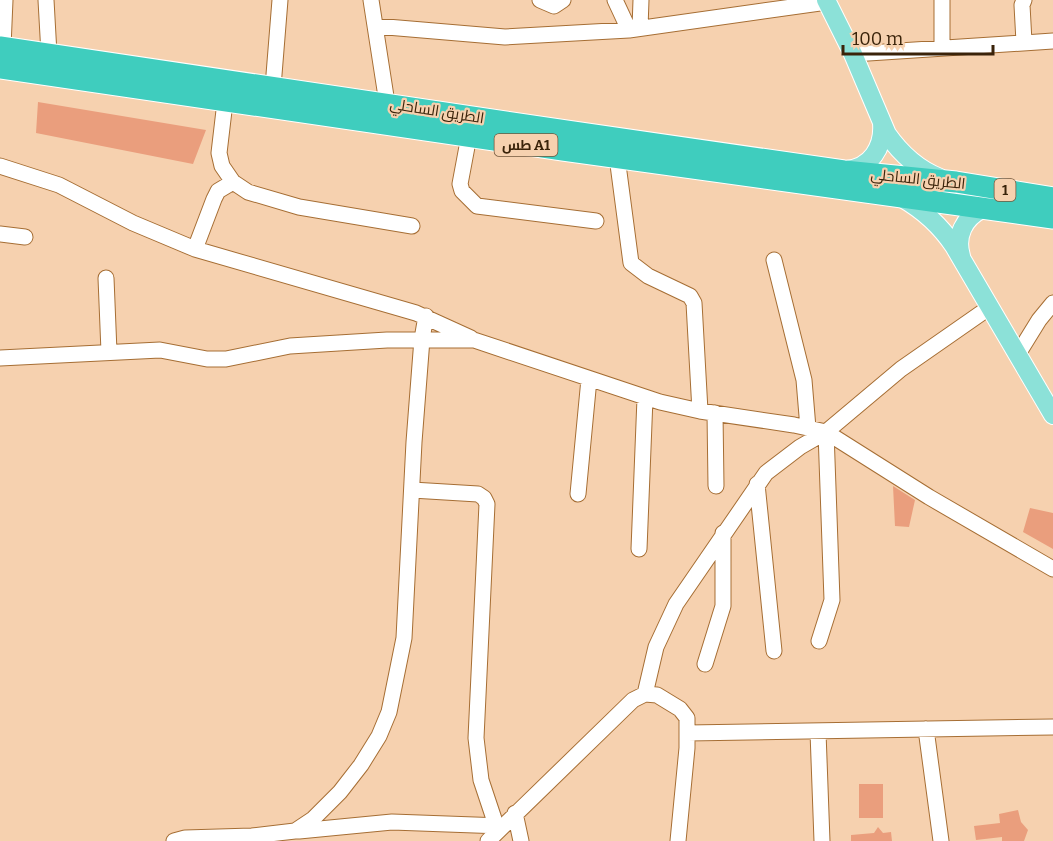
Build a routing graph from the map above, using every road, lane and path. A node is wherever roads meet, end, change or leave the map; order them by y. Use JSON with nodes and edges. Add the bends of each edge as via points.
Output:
{"nodes":[{"id":1,"x":5,"y":0,"type":"edge"},
{"id":2,"x":46,"y":0,"type":"edge"},
{"id":3,"x":280,"y":0,"type":"edge"},
{"id":4,"x":370,"y":0,"type":"edge"},
{"id":5,"x":540,"y":0,"type":"edge"},
{"id":6,"x":562,"y":0,"type":"edge"},
{"id":7,"x":615,"y":0,"type":"edge"},
{"id":8,"x":641,"y":0,"type":"edge"},
{"id":9,"x":942,"y":0,"type":"edge"},
{"id":10,"x":1024,"y":0,"type":"edge"},
{"id":11,"x":827,"y":1,"type":"edge"},
{"id":12,"x":375,"y":26,"type":"junction"},
{"id":13,"x":634,"y":29,"type":"junction"},
{"id":14,"x":1053,"y":41,"type":"edge"},
{"id":15,"x":1024,"y":42,"type":"junction"},
{"id":16,"x":942,"y":47,"type":"junction"},
{"id":17,"x":1,"y":54,"type":"edge"},
{"id":18,"x":49,"y":54,"type":"junction"},
{"id":19,"x":853,"y":54,"type":"junction"},
{"id":20,"x":273,"y":87,"type":"junction"},
{"id":21,"x":225,"y":102,"type":"junction"},
{"id":22,"x":387,"y":104,"type":"junction"},
{"id":23,"x":882,"y":123,"type":"junction"},
{"id":24,"x":469,"y":136,"type":"junction"},
{"id":25,"x":617,"y":157,"type":"junction"},
{"id":26,"x":0,"y":166,"type":"edge"},
{"id":27,"x":844,"y":171,"type":"junction"},
{"id":28,"x":233,"y":182,"type":"junction"},
{"id":29,"x":956,"y":182,"type":"junction"},
{"id":30,"x":901,"y":198,"type":"junction"},
{"id":31,"x":1053,"y":198,"type":"edge"},
{"id":32,"x":982,"y":209,"type":"junction"},
{"id":33,"x":1053,"y":218,"type":"edge"},
{"id":34,"x":596,"y":221,"type":"dead end"},
{"id":35,"x":412,"y":226,"type":"dead end"},
{"id":36,"x":0,"y":234,"type":"edge"},
{"id":37,"x":25,"y":237,"type":"dead end"},
{"id":38,"x":195,"y":249,"type":"junction"},
{"id":39,"x":961,"y":258,"type":"junction"},
{"id":40,"x":774,"y":260,"type":"dead end"},
{"id":41,"x":106,"y":278,"type":"dead end"},
{"id":42,"x":1053,"y":303,"type":"edge"},
{"id":43,"x":990,"y":307,"type":"junction"},
{"id":44,"x":426,"y":316,"type":"junction"},
{"id":45,"x":422,"y":339,"type":"junction"},
{"id":46,"x":474,"y":340,"type":"junction"},
{"id":47,"x":110,"y":352,"type":"junction"},
{"id":48,"x":1018,"y":354,"type":"junction"},
{"id":49,"x":0,"y":358,"type":"edge"},
{"id":50,"x":589,"y":380,"type":"junction"},
{"id":51,"x":645,"y":398,"type":"junction"},
{"id":52,"x":707,"y":412,"type":"junction"},
{"id":53,"x":1053,"y":415,"type":"edge"},
{"id":54,"x":808,"y":428,"type":"junction"},
{"id":55,"x":826,"y":432,"type":"junction"},
{"id":56,"x":757,"y":484,"type":"junction"},
{"id":57,"x":716,"y":486,"type":"dead end"},
{"id":58,"x":412,"y":490,"type":"junction"},
{"id":59,"x":578,"y":494,"type":"dead end"},
{"id":60,"x":723,"y":533,"type":"junction"},
{"id":61,"x":639,"y":549,"type":"dead end"},
{"id":62,"x":1053,"y":569,"type":"edge"},
{"id":63,"x":819,"y":641,"type":"dead end"},
{"id":64,"x":774,"y":651,"type":"dead end"},
{"id":65,"x":705,"y":664,"type":"dead end"},
{"id":66,"x":645,"y":694,"type":"junction"},
{"id":67,"x":1053,"y":727,"type":"edge"},
{"id":68,"x":926,"y":729,"type":"junction"},
{"id":69,"x":818,"y":732,"type":"junction"},
{"id":70,"x":688,"y":733,"type":"junction"},
{"id":71,"x":515,"y":813,"type":"junction"},
{"id":72,"x":499,"y":826,"type":"junction"},
{"id":73,"x":295,"y":831,"type":"junction"},
{"id":74,"x":174,"y":841,"type":"edge"},
{"id":75,"x":488,"y":841,"type":"edge"},
{"id":76,"x":521,"y":841,"type":"edge"},
{"id":77,"x":678,"y":841,"type":"edge"},
{"id":78,"x":822,"y":841,"type":"edge"},
{"id":79,"x":940,"y":841,"type":"edge"}],
"edges":[{"from":1,"to":17,"type":"street"},
{"from":2,"to":18,"type":"street"},
{"from":3,"to":20,"type":"street"},
{"from":4,"to":12,"type":"street"},
{"from":5,"to":6,"type":"street","via":[[554,6]]},
{"from":7,"to":13,"type":"street"},
{"from":8,"to":13,"type":"street"},
{"from":9,"to":16,"type":"street"},
{"from":10,"to":15,"type":"street"},
{"from":11,"to":13,"type":"street"},
{"from":11,"to":19,"type":"main road"},
{"from":12,"to":13,"type":"street","via":[[505,37]]},
{"from":12,"to":22,"type":"street"},
{"from":14,"to":15,"type":"street"},
{"from":15,"to":16,"type":"street"},
{"from":16,"to":19,"type":"street"},
{"from":17,"to":18,"type":"highway","name":"الطريق الساحلي","number":"طس A1"},
{"from":17,"to":21,"type":"highway","name":"الطريق الساحلي","number":"طس A1"},
{"from":18,"to":20,"type":"highway","name":"الطريق الساحلي","number":"طس A1"},
{"from":19,"to":23,"type":"main road"},
{"from":20,"to":22,"type":"highway","name":"الطريق الساحلي","number":"طس A1"},
{"from":21,"to":24,"type":"highway","name":"الطريق الساحلي","number":"طس A1"},
{"from":21,"to":28,"type":"street","via":[[219,153]]},
{"from":22,"to":27,"type":"highway","name":"الطريق الساحلي","number":"طس A1"},
{"from":23,"to":27,"type":"main road","via":[[876,153],[866,164]]},
{"from":23,"to":29,"type":"main road","via":[[894,145],[912,162],[933,175]]},
{"from":24,"to":25,"type":"highway","name":"الطريق الساحلي","number":"طس A1"},
{"from":24,"to":34,"type":"street","via":[[460,184],[477,206]]},
{"from":25,"to":30,"type":"highway","name":"الطريق الساحلي","number":"طس A1"},
{"from":25,"to":52,"type":"street","via":[[631,264],[693,299]]},
{"from":26,"to":38,"type":"street","via":[[59,185]]},
{"from":27,"to":29,"type":"highway","name":"الطريق الساحلي","number":"طس A1"},
{"from":28,"to":35,"type":"street","via":[[248,192],[299,207]]},
{"from":28,"to":38,"type":"street","via":[[218,191]]},
{"from":29,"to":31,"type":"highway","name":"الطريق الساحلي","number":"1"},
{"from":30,"to":32,"type":"highway","name":"الطريق الساحلي","number":"طس A1"},
{"from":30,"to":39,"type":"main road","via":[[936,223]]},
{"from":32,"to":33,"type":"highway","name":"الطريق الساحلي","number":"طس A1"},
{"from":32,"to":39,"type":"main road","via":[[963,225],[958,242]]},
{"from":36,"to":37,"type":"street"},
{"from":38,"to":44,"type":"street"},
{"from":39,"to":43,"type":"main road"},
{"from":40,"to":54,"type":"street","via":[[804,380]]},
{"from":41,"to":47,"type":"street"},
{"from":42,"to":48,"type":"street"},
{"from":43,"to":48,"type":"main road"},
{"from":43,"to":55,"type":"street","via":[[901,369]]},
{"from":44,"to":45,"type":"street"},
{"from":44,"to":46,"type":"street"},
{"from":45,"to":46,"type":"street"},
{"from":45,"to":47,"type":"street","via":[[290,346],[226,359],[160,350]]},
{"from":45,"to":58,"type":"street"},
{"from":46,"to":50,"type":"street"},
{"from":47,"to":49,"type":"street"},
{"from":48,"to":53,"type":"main road"},
{"from":50,"to":51,"type":"street"},
{"from":50,"to":59,"type":"street"},
{"from":51,"to":52,"type":"street"},
{"from":51,"to":61,"type":"street"},
{"from":52,"to":54,"type":"street"},
{"from":52,"to":57,"type":"street"},
{"from":54,"to":55,"type":"street"},
{"from":55,"to":56,"type":"street","via":[[800,447]]},
{"from":55,"to":62,"type":"street"},
{"from":55,"to":63,"type":"street","via":[[832,600]]},
{"from":56,"to":60,"type":"street"},
{"from":56,"to":64,"type":"street"},
{"from":58,"to":72,"type":"street","via":[[478,494],[487,504],[476,738],[482,780]]},
{"from":58,"to":73,"type":"street","via":[[404,638],[389,712],[375,743],[352,777],[313,819]]},
{"from":60,"to":65,"type":"street","via":[[723,606]]},
{"from":60,"to":66,"type":"street","via":[[664,626]]},
{"from":66,"to":70,"type":"street","via":[[657,694],[680,709],[687,718]]},
{"from":66,"to":71,"type":"street","via":[[633,700]]},
{"from":67,"to":68,"type":"street"},
{"from":68,"to":69,"type":"street"},
{"from":68,"to":79,"type":"street"},
{"from":69,"to":70,"type":"street"},
{"from":69,"to":78,"type":"street"},
{"from":70,"to":77,"type":"street"},
{"from":71,"to":72,"type":"street"},
{"from":71,"to":76,"type":"street"},
{"from":72,"to":73,"type":"street","via":[[392,822]]},
{"from":72,"to":75,"type":"street"},
{"from":73,"to":74,"type":"street"}]}
